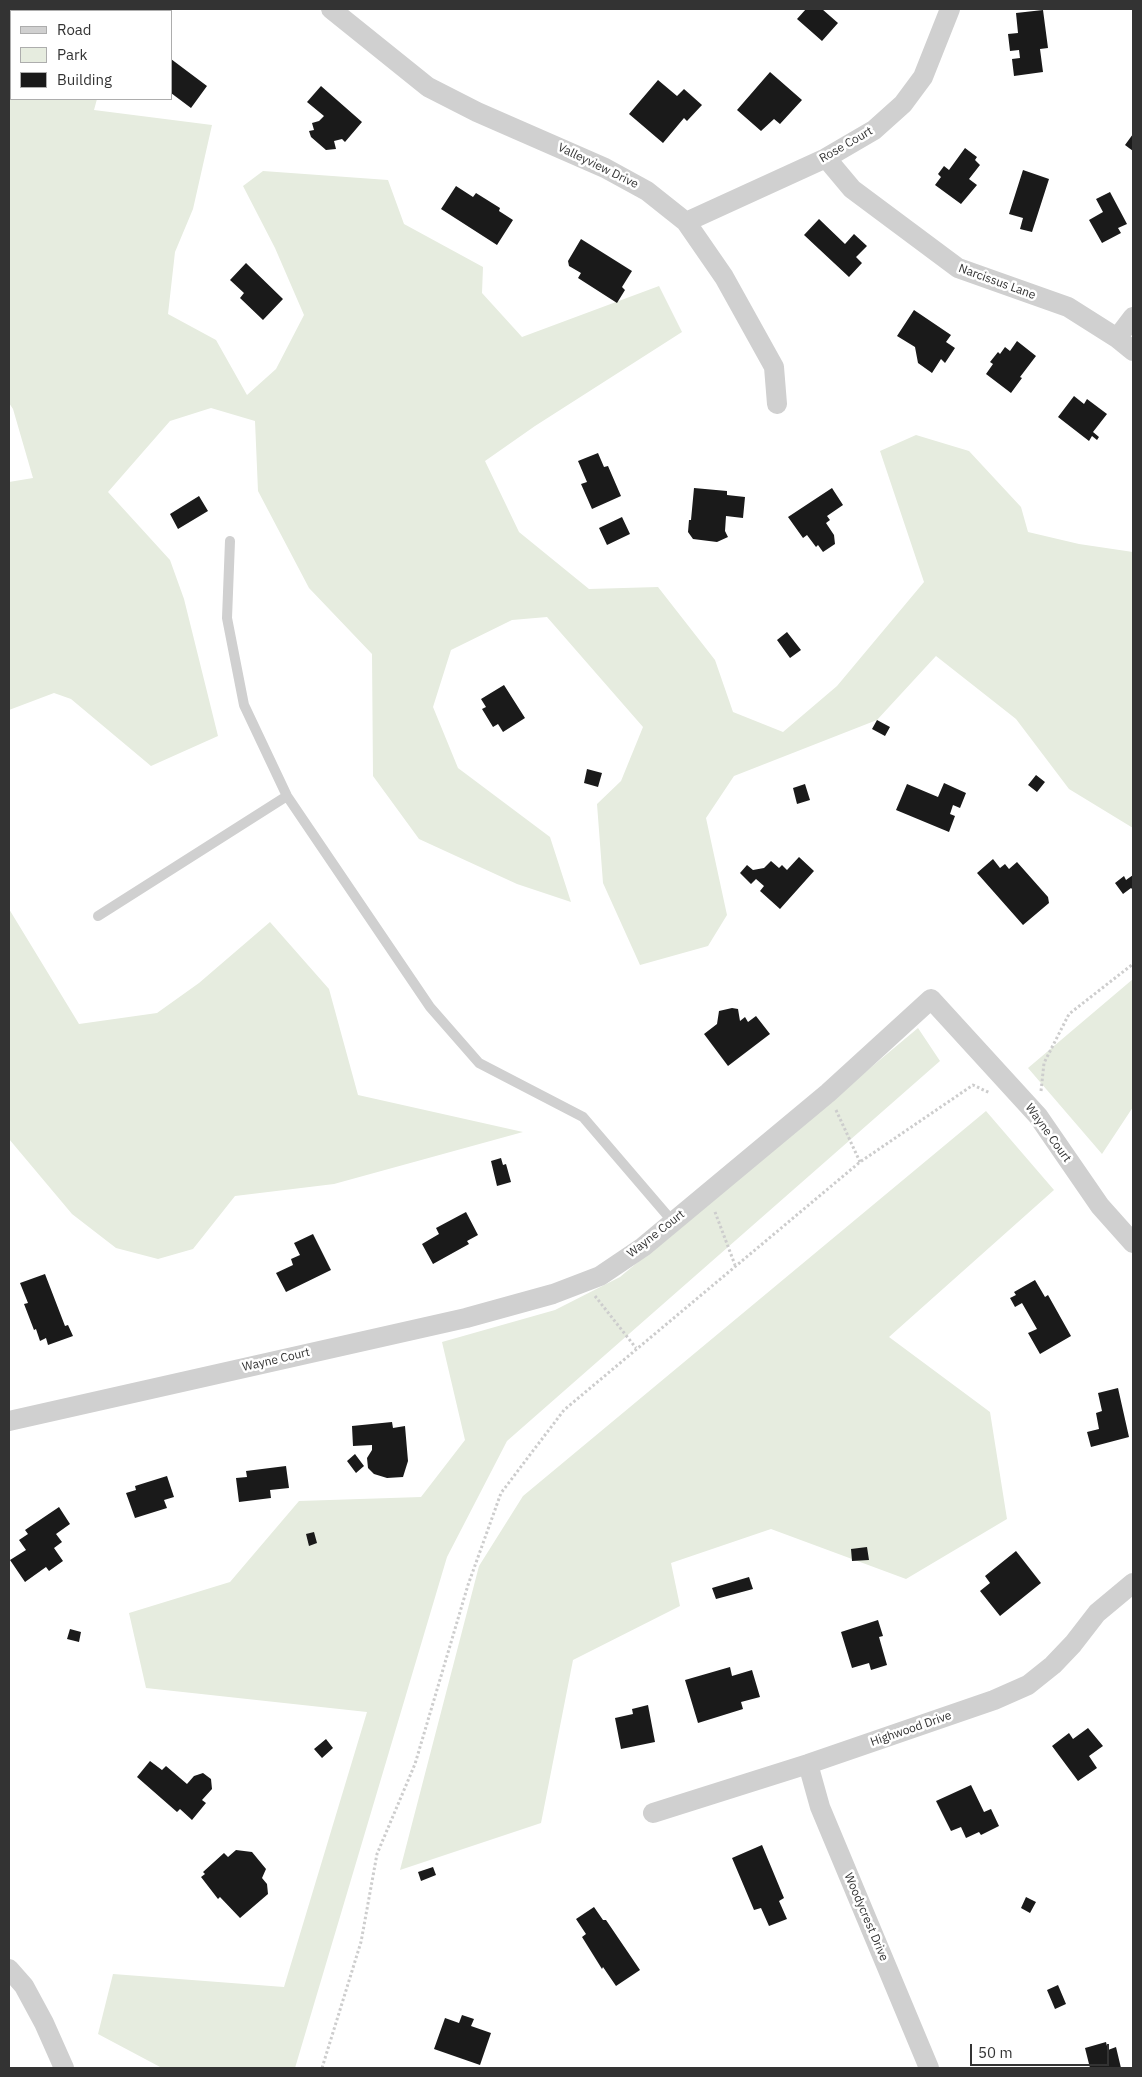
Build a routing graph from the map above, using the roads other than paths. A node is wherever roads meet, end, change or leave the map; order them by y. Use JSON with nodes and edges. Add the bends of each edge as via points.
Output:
{"nodes":[{"id":1,"x":331,"y":9,"type":"edge"},
{"id":2,"x":950,"y":9,"type":"edge"},
{"id":3,"x":826,"y":158,"type":"junction"},
{"id":4,"x":686,"y":222,"type":"junction"},
{"id":5,"x":1133,"y":317,"type":"edge"},
{"id":6,"x":1117,"y":338,"type":"junction"},
{"id":7,"x":1133,"y":351,"type":"edge"},
{"id":8,"x":777,"y":404,"type":"dead end"},
{"id":9,"x":230,"y":541,"type":"dead end"},
{"id":10,"x":288,"y":796,"type":"junction"},
{"id":11,"x":98,"y":916,"type":"dead end"},
{"id":12,"x":673,"y":1222,"type":"junction"},
{"id":13,"x":1133,"y":1243,"type":"edge"},
{"id":14,"x":9,"y":1421,"type":"edge"},
{"id":15,"x":1133,"y":1583,"type":"edge"},
{"id":16,"x":808,"y":1764,"type":"junction"},
{"id":17,"x":653,"y":1813,"type":"dead end"},
{"id":18,"x":9,"y":1969,"type":"edge"},
{"id":19,"x":16,"y":1991,"type":"edge"},
{"id":20,"x":64,"y":2068,"type":"edge"},
{"id":21,"x":930,"y":2068,"type":"edge"}],
"edges":[{"from":1,"to":4,"type":"street","name":"Valleyview Drive","via":[[428,87],[605,168],[648,191]]},
{"from":2,"to":3,"type":"street","name":"Rose Court","via":[[922,77],[903,104],[874,130]]},
{"from":3,"to":4,"type":"street","name":"Rose Court"},
{"from":3,"to":6,"type":"street","name":"Narcissus Lane","via":[[852,189],[958,268],[1068,308]]},
{"from":4,"to":8,"type":"street","name":"Valleyview Drive","via":[[724,277],[774,368]]},
{"from":5,"to":6,"type":"street"},
{"from":6,"to":7,"type":"street","name":"Narcissus Lane"},
{"from":9,"to":10,"type":"lane","via":[[227,618],[244,705]]},
{"from":10,"to":11,"type":"lane"},
{"from":10,"to":12,"type":"lane","via":[[430,1007],[479,1063],[583,1117]]},
{"from":12,"to":13,"type":"street","name":"Wayne Court","via":[[828,1093],[931,999],[1038,1116],[1100,1206]]},
{"from":12,"to":14,"type":"street","name":"Wayne Court","via":[[600,1276],[554,1294],[466,1318]]},
{"from":15,"to":16,"type":"street","name":"Highwood Drive","via":[[1097,1613],[1060,1658],[1028,1685],[994,1700]]},
{"from":16,"to":17,"type":"street","name":"Highwood Drive"},
{"from":16,"to":21,"type":"street","name":"Woodycrest Drive","via":[[820,1807]]},
{"from":18,"to":19,"type":"street"},
{"from":19,"to":20,"type":"street","via":[[44,2023]]}]}
